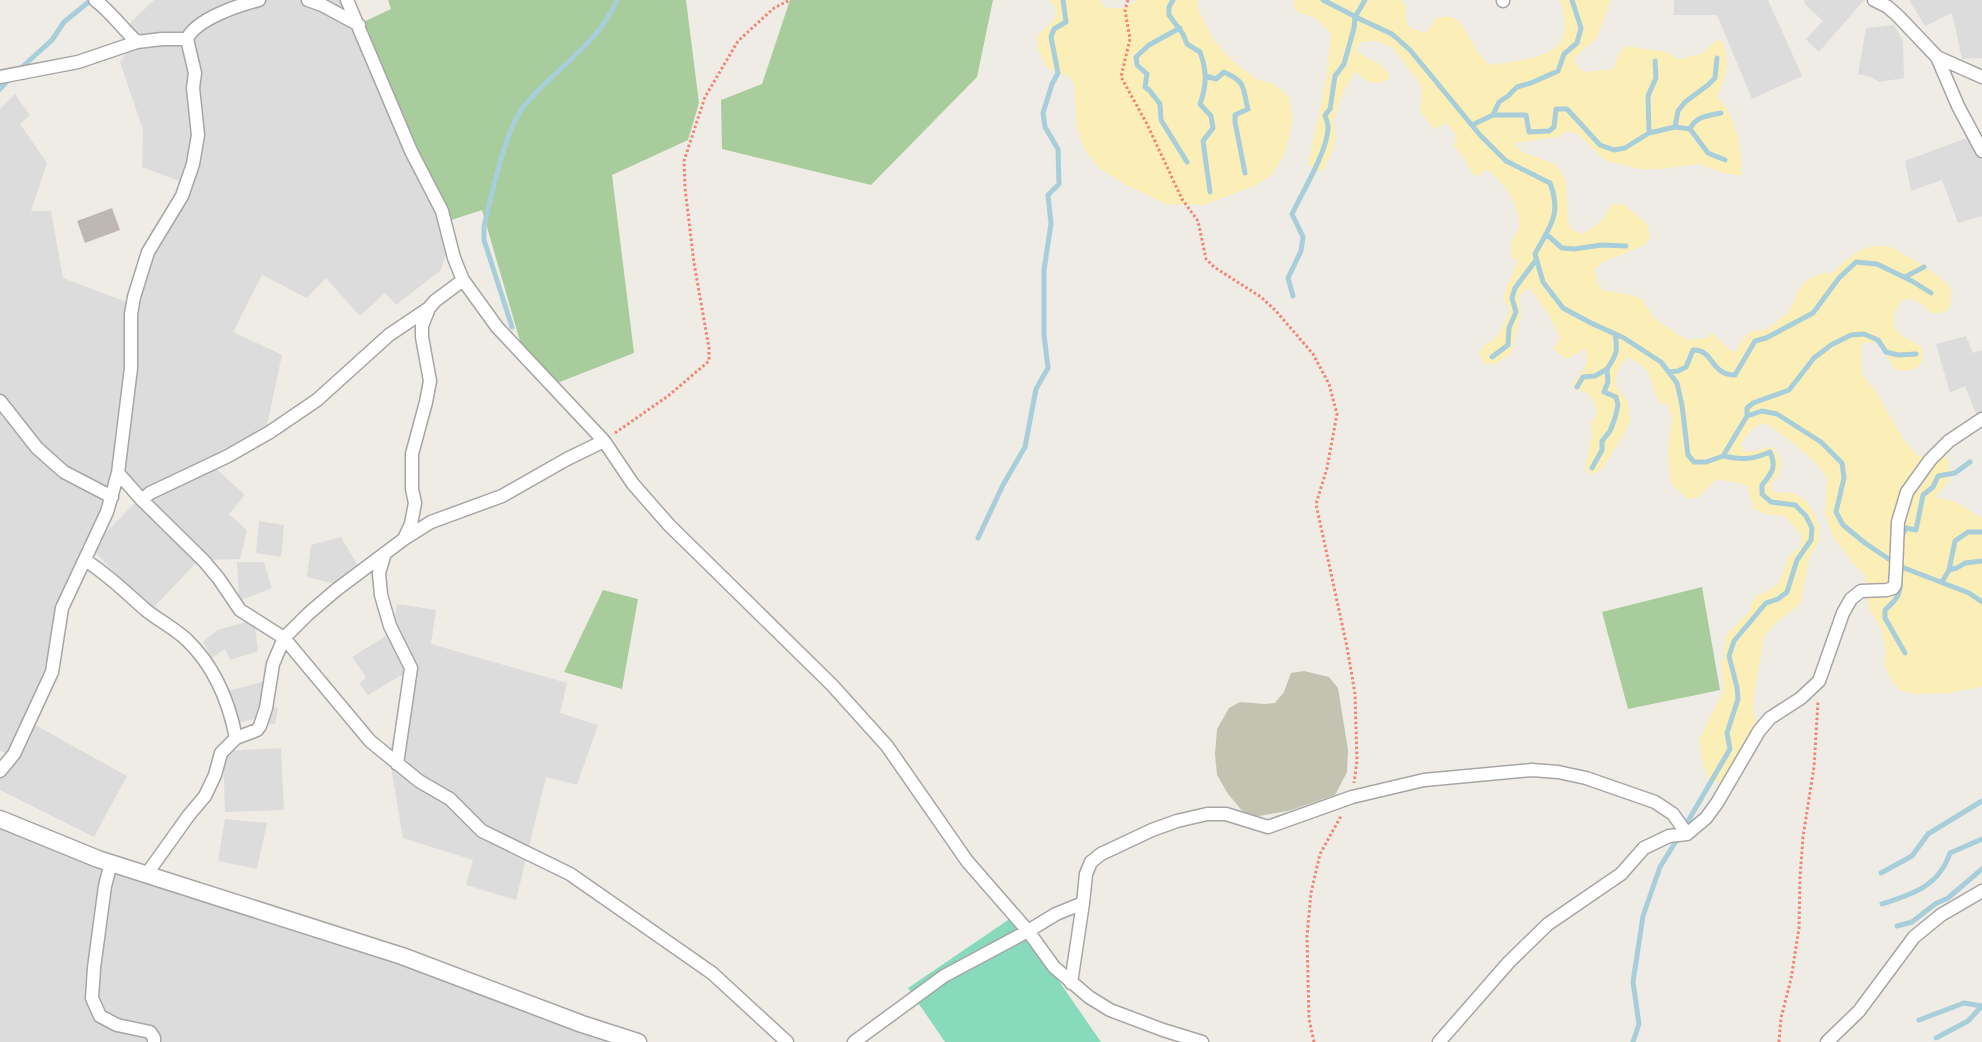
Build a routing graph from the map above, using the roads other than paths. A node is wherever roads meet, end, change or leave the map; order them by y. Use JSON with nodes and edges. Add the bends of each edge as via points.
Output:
{"nodes":[{"id":1,"x":95,"y":0,"type":"edge"},
{"id":2,"x":259,"y":0,"type":"edge"},
{"id":3,"x":308,"y":0,"type":"edge"},
{"id":4,"x":347,"y":0,"type":"edge"},
{"id":5,"x":1874,"y":0,"type":"edge"},
{"id":6,"x":359,"y":26,"type":"junction"},
{"id":7,"x":187,"y":39,"type":"junction"},
{"id":8,"x":137,"y":42,"type":"junction"},
{"id":9,"x":1937,"y":57,"type":"junction"},
{"id":10,"x":0,"y":77,"type":"edge"},
{"id":11,"x":1982,"y":77,"type":"edge"},
{"id":12,"x":1982,"y":151,"type":"edge"},
{"id":13,"x":463,"y":280,"type":"junction"},
{"id":14,"x":429,"y":308,"type":"junction"},
{"id":15,"x":0,"y":401,"type":"edge"},
{"id":16,"x":1982,"y":419,"type":"edge"},
{"id":17,"x":604,"y":441,"type":"junction"},
{"id":18,"x":118,"y":474,"type":"junction"},
{"id":19,"x":112,"y":496,"type":"junction"},
{"id":20,"x":142,"y":500,"type":"junction"},
{"id":21,"x":404,"y":539,"type":"junction"},
{"id":22,"x":385,"y":553,"type":"junction"},
{"id":23,"x":85,"y":560,"type":"junction"},
{"id":24,"x":284,"y":638,"type":"junction"},
{"id":25,"x":236,"y":738,"type":"junction"},
{"id":26,"x":397,"y":764,"type":"junction"},
{"id":27,"x":0,"y":771,"type":"edge"},
{"id":28,"x":0,"y":819,"type":"edge"},
{"id":29,"x":1687,"y":834,"type":"junction"},
{"id":30,"x":111,"y":863,"type":"junction"},
{"id":31,"x":146,"y":876,"type":"junction"},
{"id":32,"x":1982,"y":891,"type":"edge"},
{"id":33,"x":1083,"y":903,"type":"junction"},
{"id":34,"x":1028,"y":931,"type":"junction"},
{"id":35,"x":1071,"y":983,"type":"junction"},
{"id":36,"x":154,"y":1042,"type":"edge"},
{"id":37,"x":638,"y":1042,"type":"edge"},
{"id":38,"x":787,"y":1042,"type":"edge"},
{"id":39,"x":854,"y":1042,"type":"edge"},
{"id":40,"x":1202,"y":1042,"type":"edge"},
{"id":41,"x":1439,"y":1042,"type":"edge"},
{"id":42,"x":1828,"y":1042,"type":"edge"}],
"edges":[{"from":1,"to":8,"type":"street"},
{"from":2,"to":7,"type":"street","via":[[220,14],[193,29]]},
{"from":3,"to":6,"type":"street"},
{"from":4,"to":6,"type":"street"},
{"from":5,"to":9,"type":"street","via":[[1900,16]]},
{"from":6,"to":13,"type":"street","via":[[411,151],[442,211]]},
{"from":7,"to":8,"type":"street"},
{"from":7,"to":18,"type":"street","via":[[195,73],[193,88],[198,135],[193,164],[182,196],[148,252],[134,297],[131,368]]},
{"from":8,"to":10,"type":"street","via":[[78,62]]},
{"from":9,"to":11,"type":"street"},
{"from":9,"to":12,"type":"street"},
{"from":13,"to":14,"type":"street"},
{"from":13,"to":17,"type":"street","via":[[496,327]]},
{"from":14,"to":20,"type":"street","via":[[389,335],[317,400],[278,427]]},
{"from":14,"to":21,"type":"street","via":[[422,326],[422,337],[430,381],[412,454],[415,503]]},
{"from":15,"to":19,"type":"street","via":[[37,448],[64,472]]},
{"from":16,"to":29,"type":"street","via":[[1949,441],[1930,460],[1907,492],[1898,522],[1895,584],[1890,590],[1861,591],[1851,599],[1819,681],[1801,698],[1770,718],[1717,803],[1706,818]]},
{"from":17,"to":21,"type":"street","via":[[502,496],[431,522]]},
{"from":17,"to":34,"type":"street","via":[[633,484],[669,525],[832,685],[887,746],[967,861]]},
{"from":18,"to":19,"type":"street"},
{"from":18,"to":20,"type":"street"},
{"from":19,"to":23,"type":"street"},
{"from":20,"to":24,"type":"street","via":[[204,561],[240,610]]},
{"from":21,"to":22,"type":"street"},
{"from":22,"to":24,"type":"street","via":[[308,614]]},
{"from":22,"to":26,"type":"street","via":[[379,573],[381,596],[390,626],[411,668]]},
{"from":23,"to":25,"type":"street","via":[[187,640],[208,664],[227,703]]},
{"from":23,"to":27,"type":"street","via":[[62,608],[52,672],[14,754]]},
{"from":24,"to":25,"type":"street","via":[[273,664],[260,726]]},
{"from":24,"to":26,"type":"street","via":[[370,742]]},
{"from":25,"to":31,"type":"street","via":[[221,753],[205,796]]},
{"from":26,"to":38,"type":"street","via":[[450,800],[482,831],[570,874],[712,973]]},
{"from":28,"to":30,"type":"street"},
{"from":29,"to":33,"type":"street","via":[[1673,814],[1655,802],[1586,778],[1532,770],[1433,779],[1352,797],[1268,827],[1226,814],[1207,814],[1177,821],[1101,854],[1091,862],[1086,874]]},
{"from":29,"to":41,"type":"street","via":[[1669,836],[1644,848],[1621,874],[1548,924],[1509,962]]},
{"from":30,"to":31,"type":"street"},
{"from":30,"to":36,"type":"street","via":[[105,886],[92,998],[100,1016],[117,1025],[150,1032]]},
{"from":31,"to":37,"type":"street","via":[[402,956]]},
{"from":32,"to":42,"type":"street","via":[[1941,915],[1914,937],[1859,1011]]},
{"from":33,"to":34,"type":"street"},
{"from":33,"to":35,"type":"street"},
{"from":34,"to":35,"type":"street","via":[[1045,956]]},
{"from":34,"to":39,"type":"street","via":[[944,976]]},
{"from":35,"to":40,"type":"street","via":[[1110,1010]]}]}
